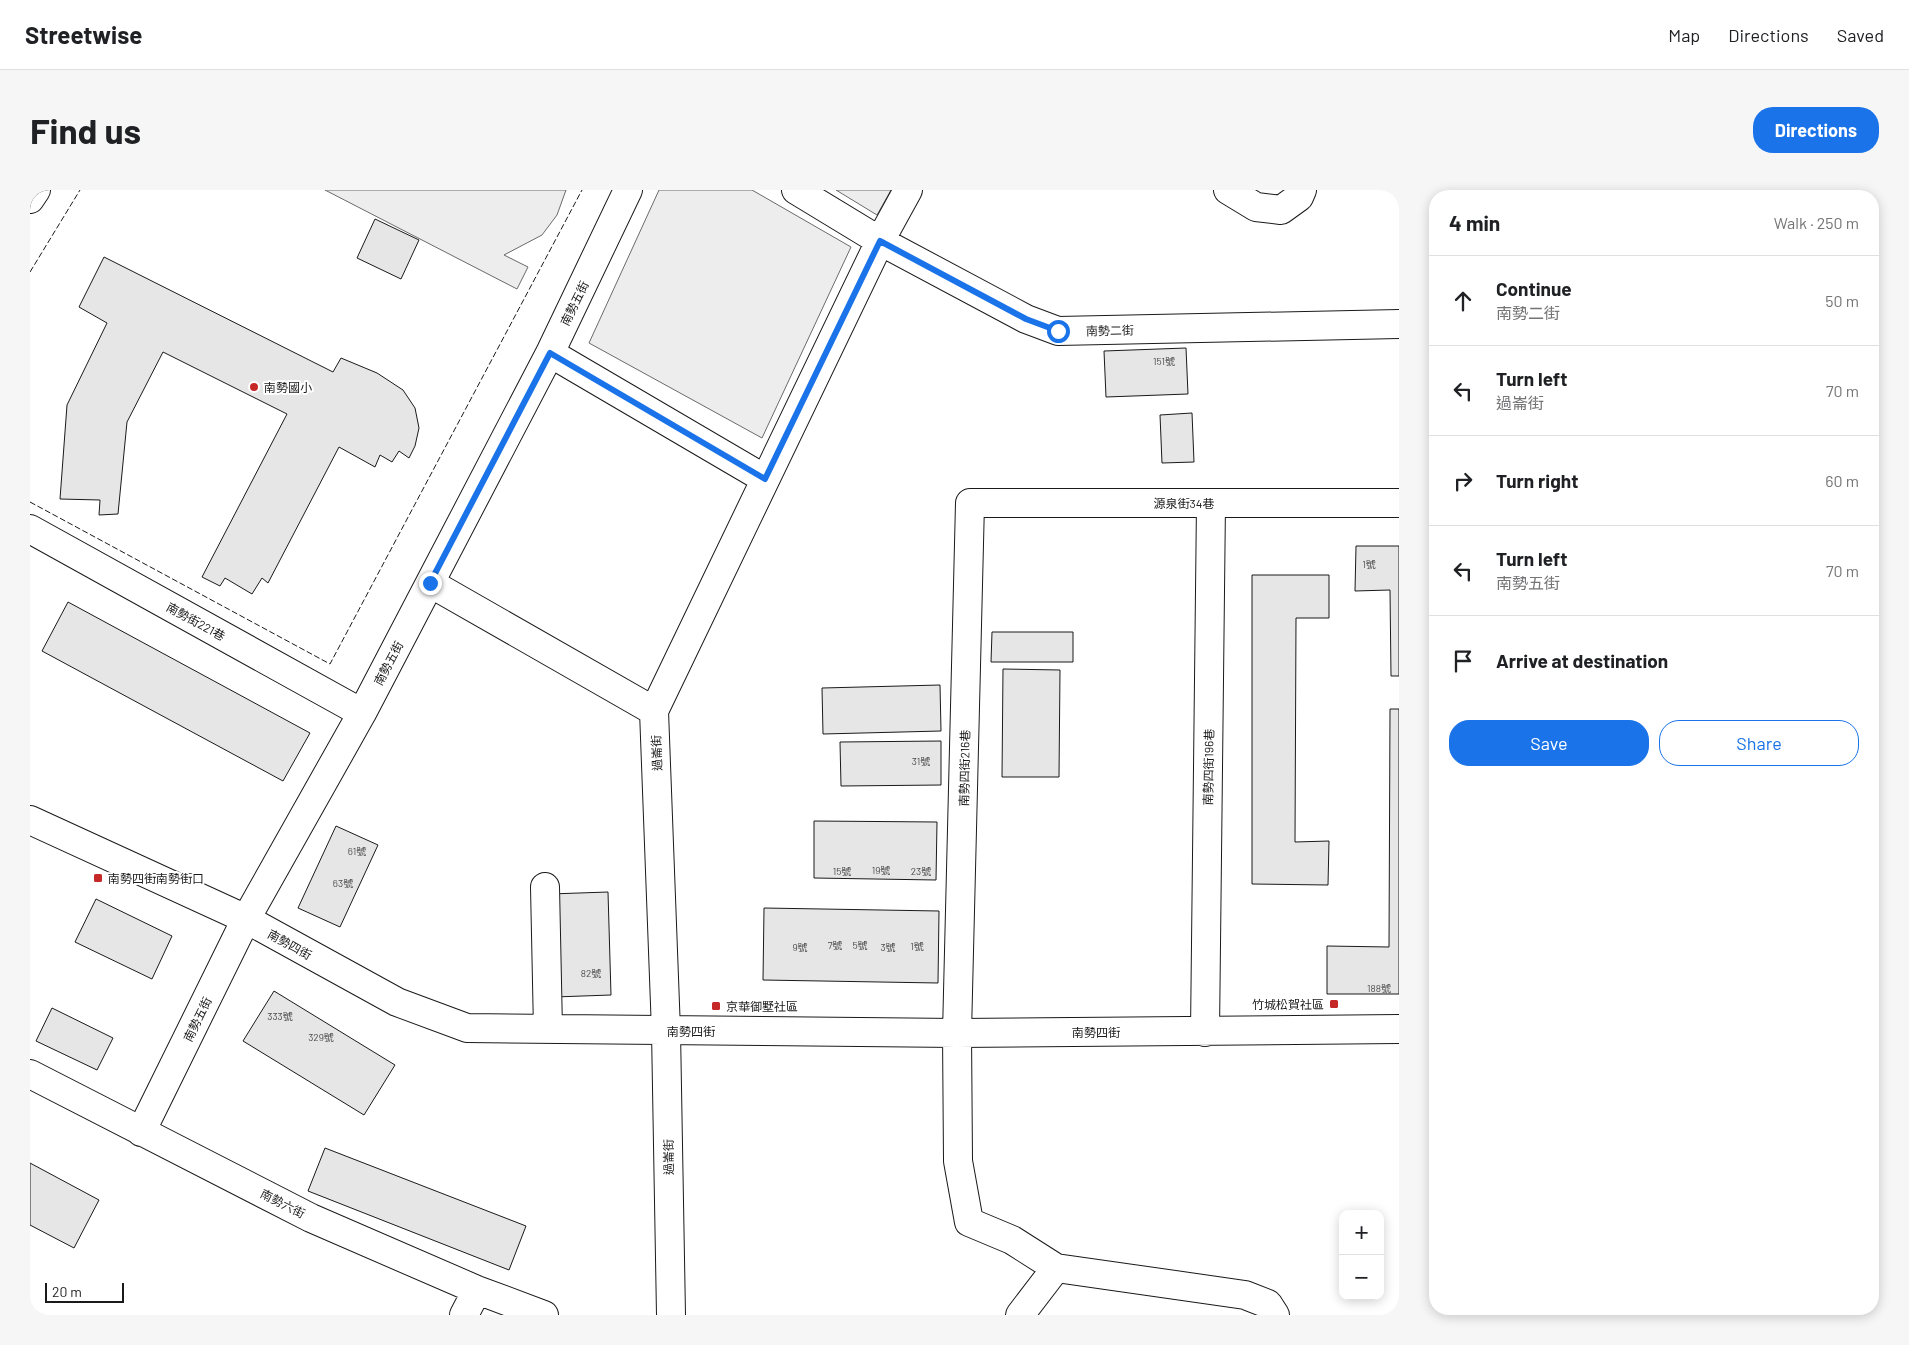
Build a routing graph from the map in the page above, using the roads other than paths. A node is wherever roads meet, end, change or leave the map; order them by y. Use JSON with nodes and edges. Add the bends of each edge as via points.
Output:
{"nodes":[{"id":1,"x":36,"y":190,"type":"edge"},
{"id":2,"x":628,"y":190,"type":"edge"},
{"id":3,"x":796,"y":190,"type":"edge"},
{"id":4,"x":908,"y":190,"type":"edge"},
{"id":5,"x":1228,"y":190,"type":"edge"},
{"id":6,"x":1302,"y":190,"type":"edge"},
{"id":7,"x":30,"y":199,"type":"edge"},
{"id":8,"x":880,"y":241,"type":"junction"},
{"id":9,"x":1399,"y":324,"type":"edge"},
{"id":10,"x":550,"y":353,"type":"junction"},
{"id":11,"x":765,"y":479,"type":"junction"},
{"id":12,"x":970,"y":503,"type":"joint"},
{"id":13,"x":1210,"y":503,"type":"junction"},
{"id":14,"x":1399,"y":503,"type":"edge"},
{"id":15,"x":30,"y":529,"type":"edge"},
{"id":16,"x":430,"y":583,"type":"junction"},
{"id":17,"x":654,"y":711,"type":"junction"},
{"id":18,"x":362,"y":712,"type":"junction"},
{"id":19,"x":30,"y":820,"type":"edge"},
{"id":20,"x":545,"y":887,"type":"dead end"},
{"id":21,"x":246,"y":920,"type":"junction"},
{"id":22,"x":548,"y":1029,"type":"junction"},
{"id":23,"x":1399,"y":1029,"type":"edge"},
{"id":24,"x":666,"y":1031,"type":"junction"},
{"id":25,"x":1205,"y":1032,"type":"junction"},
{"id":26,"x":957,"y":1033,"type":"junction"},
{"id":27,"x":30,"y":1074,"type":"edge"},
{"id":28,"x":141,"y":1132,"type":"junction"},
{"id":29,"x":1056,"y":1268,"type":"junction"},
{"id":30,"x":477,"y":1290,"type":"junction"},
{"id":31,"x":464,"y":1315,"type":"edge"},
{"id":32,"x":544,"y":1315,"type":"edge"},
{"id":33,"x":671,"y":1315,"type":"edge"},
{"id":34,"x":1020,"y":1315,"type":"edge"},
{"id":35,"x":1275,"y":1315,"type":"edge"}],
"edges":[{"from":1,"to":7,"type":"street"},
{"from":2,"to":10,"type":"street","name":"南勢五街"},
{"from":3,"to":8,"type":"street","name":"南勢二街"},
{"from":4,"to":8,"type":"street","name":"過崙街"},
{"from":5,"to":6,"type":"street","via":[[1256,207],[1281,210],[1299,197]]},
{"from":8,"to":9,"type":"street","name":"南勢二街","via":[[1026,319],[1058,331]]},
{"from":8,"to":11,"type":"street","name":"過崙街"},
{"from":10,"to":11,"type":"street"},
{"from":10,"to":16,"type":"street","name":"南勢五街"},
{"from":11,"to":17,"type":"street","name":"過崙街"},
{"from":12,"to":13,"type":"street","name":"源泉街34巷"},
{"from":12,"to":26,"type":"street","name":"南勢四街216巷"},
{"from":13,"to":14,"type":"street","name":"源泉街34巷"},
{"from":13,"to":25,"type":"street","name":"南勢四街196巷"},
{"from":15,"to":18,"type":"street","name":"南勢街221巷"},
{"from":16,"to":17,"type":"street"},
{"from":16,"to":18,"type":"street","name":"南勢五街"},
{"from":17,"to":24,"type":"street","name":"過崙街"},
{"from":18,"to":21,"type":"street","name":"南勢五街"},
{"from":19,"to":21,"type":"street","name":"南勢四街"},
{"from":20,"to":22,"type":"street"},
{"from":21,"to":22,"type":"street","name":"南勢四街","via":[[397,1002],[467,1028]]},
{"from":21,"to":28,"type":"street","name":"南勢五街"},
{"from":22,"to":24,"type":"street","name":"南勢四街"},
{"from":23,"to":25,"type":"street","name":"南勢四街"},
{"from":24,"to":26,"type":"street","name":"南勢四街"},
{"from":24,"to":33,"type":"street","name":"過崙街"},
{"from":25,"to":26,"type":"street","name":"南勢四街"},
{"from":26,"to":29,"type":"street","name":"南勢四街216巷","via":[[958,1161],[969,1222],[1012,1240]]},
{"from":27,"to":28,"type":"street","name":"南勢六街"},
{"from":28,"to":30,"type":"street","name":"南勢六街","via":[[311,1218]]},
{"from":29,"to":34,"type":"street"},
{"from":29,"to":35,"type":"street","via":[[1245,1295],[1268,1304]]},
{"from":30,"to":31,"type":"street"},
{"from":30,"to":32,"type":"street","name":"南勢六街"}]}
